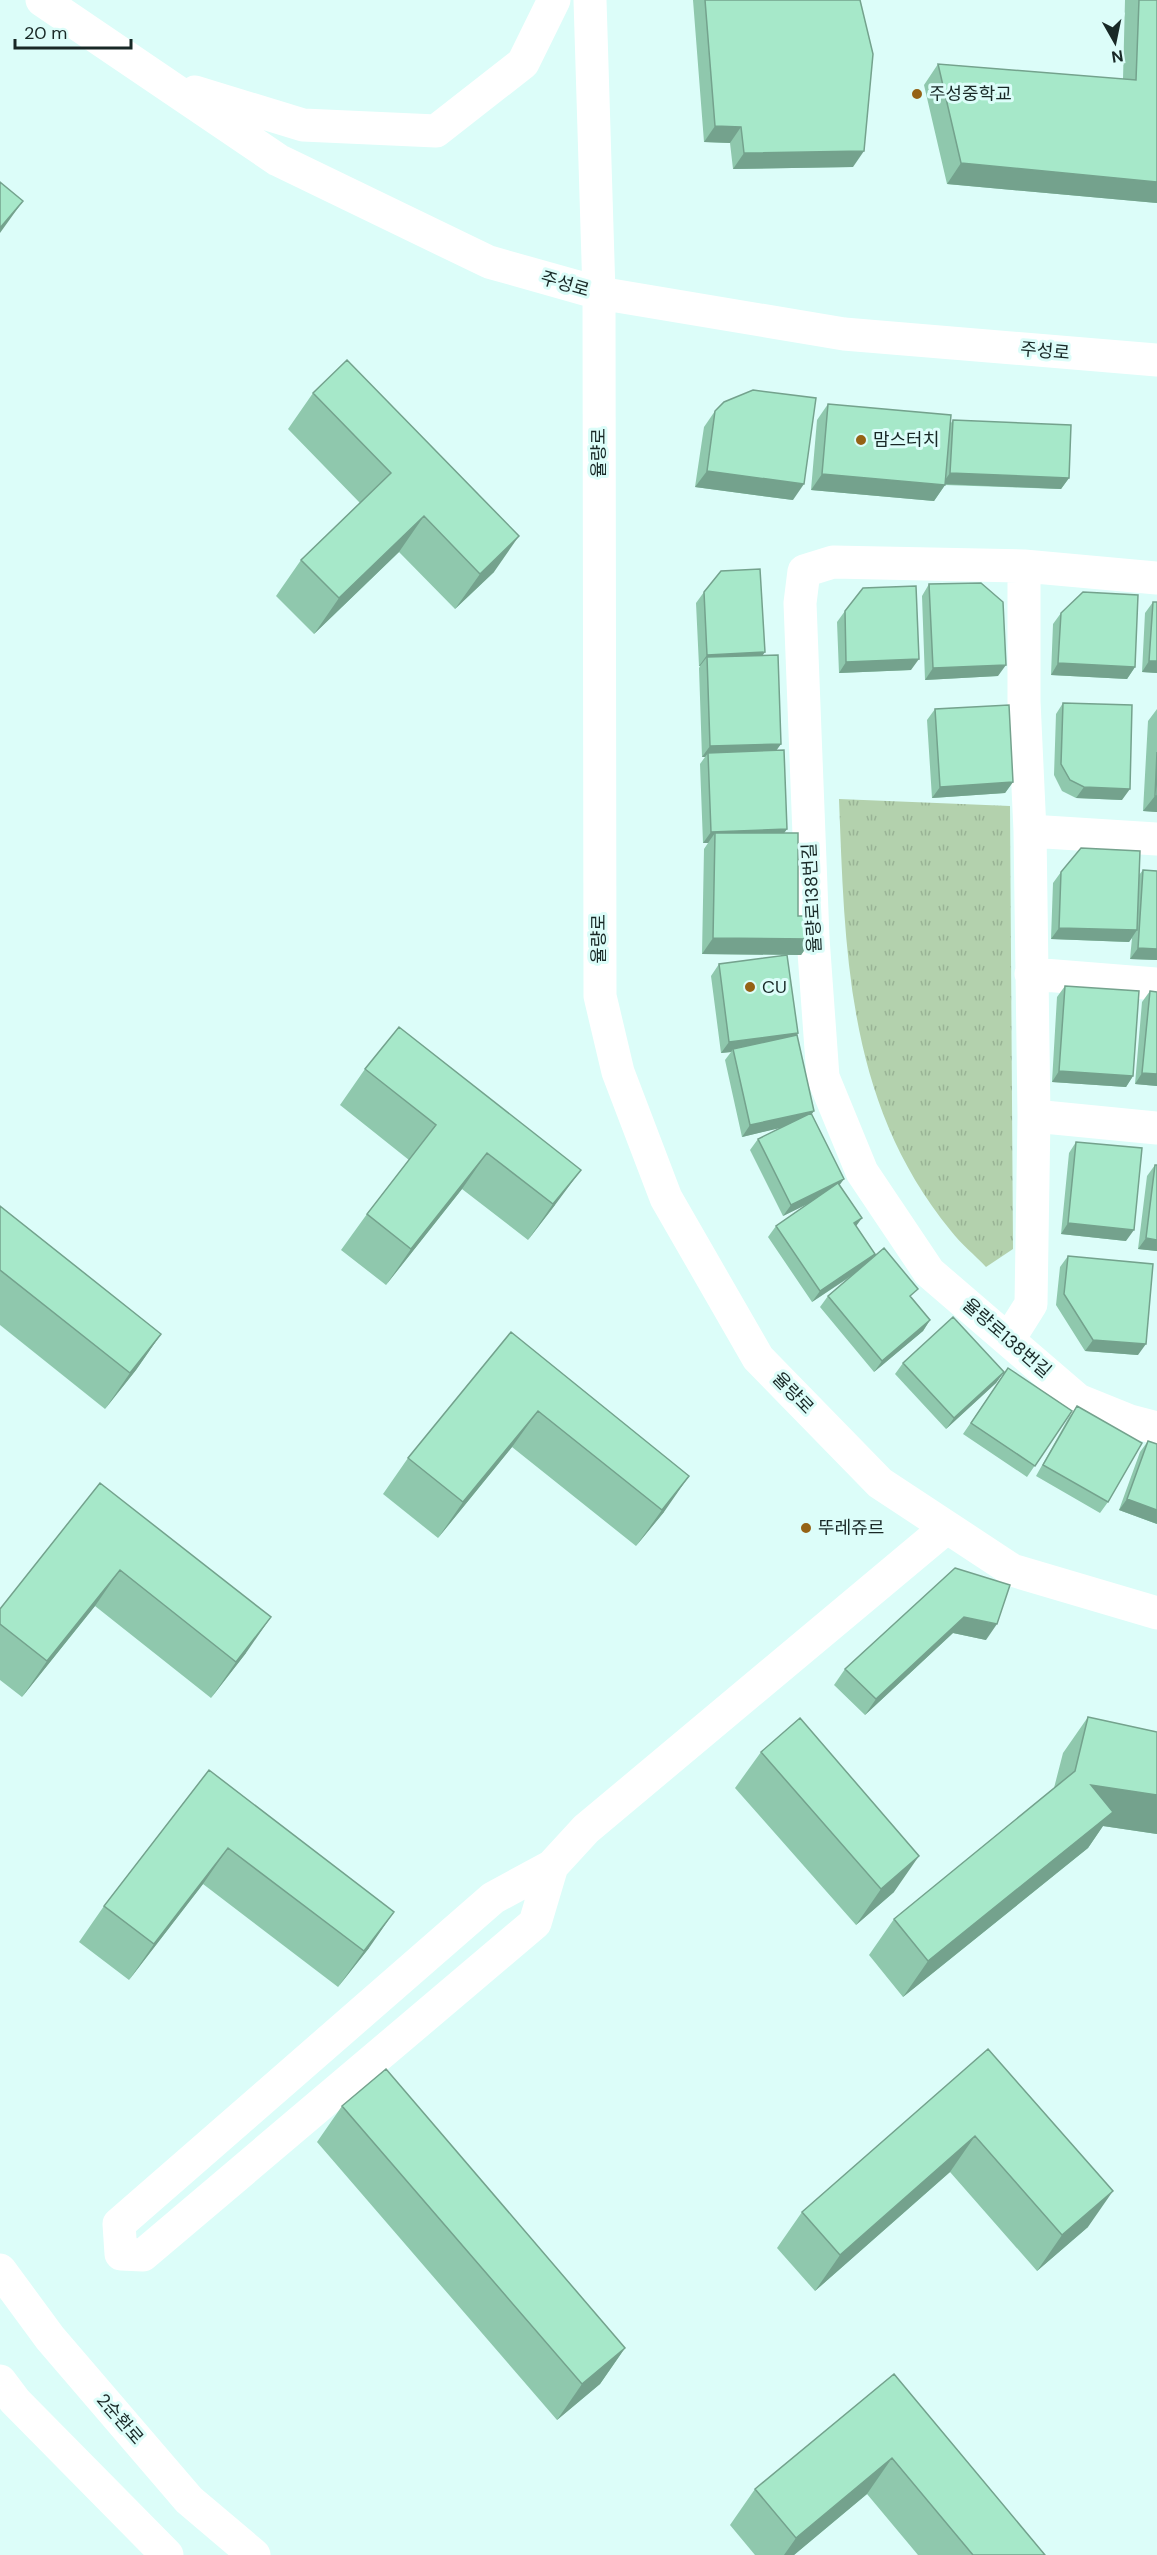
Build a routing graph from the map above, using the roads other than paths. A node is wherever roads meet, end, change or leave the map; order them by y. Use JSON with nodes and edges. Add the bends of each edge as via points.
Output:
{"nodes":[{"id":1,"x":42,"y":0,"type":"edge"},
{"id":2,"x":554,"y":0,"type":"edge"},
{"id":3,"x":590,"y":0,"type":"edge"},
{"id":4,"x":161,"y":81,"type":"junction"},
{"id":5,"x":598,"y":293,"type":"junction"},
{"id":6,"x":1157,"y":360,"type":"edge"},
{"id":7,"x":1024,"y":566,"type":"junction"},
{"id":8,"x":1157,"y":578,"type":"edge"},
{"id":9,"x":1030,"y":831,"type":"junction"},
{"id":10,"x":1157,"y":839,"type":"edge"},
{"id":11,"x":1032,"y":974,"type":"junction"},
{"id":12,"x":1157,"y":984,"type":"edge"},
{"id":13,"x":1034,"y":1116,"type":"junction"},
{"id":14,"x":1157,"y":1128,"type":"edge"},
{"id":15,"x":1009,"y":1339,"type":"junction"},
{"id":16,"x":1157,"y":1428,"type":"edge"},
{"id":17,"x":947,"y":1527,"type":"junction"},
{"id":18,"x":1157,"y":1613,"type":"edge"},
{"id":19,"x":552,"y":1866,"type":"junction"},
{"id":20,"x":0,"y":2270,"type":"edge"},
{"id":21,"x":0,"y":2381,"type":"edge"},
{"id":22,"x":167,"y":2555,"type":"edge"},
{"id":23,"x":254,"y":2555,"type":"edge"}],
"edges":[{"from":1,"to":4,"type":"street","name":"주성로"},
{"from":2,"to":4,"type":"street","via":[[523,63],[436,131],[303,126]]},
{"from":3,"to":5,"type":"street","name":"율량로"},
{"from":4,"to":5,"type":"street","name":"주성로","via":[[278,160],[384,212],[489,262]]},
{"from":5,"to":6,"type":"street","name":"주성로","via":[[844,334]]},
{"from":5,"to":17,"type":"street","name":"율량로","via":[[600,996],[618,1072],[666,1198],[758,1358],[880,1483]]},
{"from":7,"to":8,"type":"street","name":"율량로138번길"},
{"from":7,"to":9,"type":"street","via":[[1024,701]]},
{"from":7,"to":15,"type":"street","name":"율량로138번길","via":[[833,562],[804,572],[800,603],[813,938],[823,1077],[862,1172],[929,1272]]},
{"from":9,"to":10,"type":"street"},
{"from":9,"to":11,"type":"street"},
{"from":11,"to":12,"type":"street"},
{"from":11,"to":13,"type":"street"},
{"from":13,"to":14,"type":"street"},
{"from":13,"to":15,"type":"street","via":[[1031,1304]]},
{"from":15,"to":16,"type":"street","name":"율량로138번길","via":[[1078,1400]]},
{"from":17,"to":18,"type":"street","name":"율량로","via":[[1012,1570]]},
{"from":17,"to":19,"type":"street","via":[[586,1829]]},
{"from":19,"to":19,"type":"street","via":[[494,1898],[119,2224],[121,2254],[143,2254],[535,1923]]},
{"from":20,"to":23,"type":"street","name":"2순환로","via":[[50,2338],[189,2500]]},
{"from":21,"to":22,"type":"street","via":[[15,2401]]}]}
